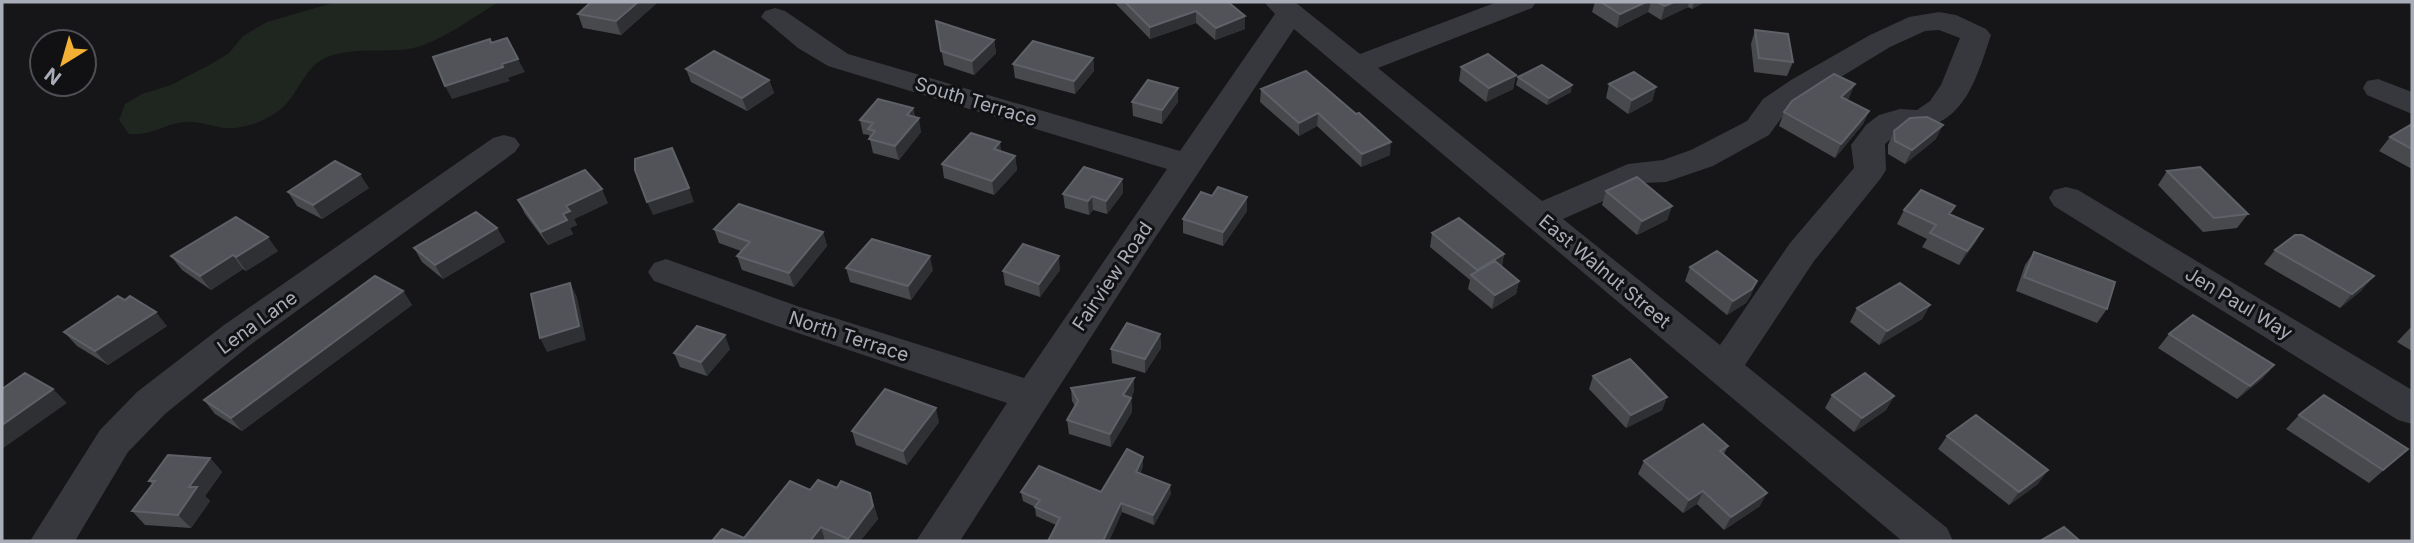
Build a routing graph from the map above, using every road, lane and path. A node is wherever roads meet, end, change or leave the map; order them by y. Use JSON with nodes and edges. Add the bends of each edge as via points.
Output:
{"nodes":[{"id":1,"x":1522,"y":2,"type":"edge"},
{"id":2,"x":1284,"y":7,"type":"edge"},
{"id":3,"x":775,"y":17,"type":"dead end"},
{"id":4,"x":1357,"y":66,"type":"junction"},
{"id":5,"x":2378,"y":88,"type":"dead end"},
{"id":6,"x":2412,"y":104,"type":"edge"},
{"id":7,"x":505,"y":145,"type":"dead end"},
{"id":8,"x":1187,"y":164,"type":"junction"},
{"id":9,"x":2066,"y":198,"type":"dead end"},
{"id":10,"x":1539,"y":216,"type":"junction"},
{"id":11,"x":666,"y":272,"type":"dead end"},
{"id":12,"x":1723,"y":369,"type":"junction"},
{"id":13,"x":1033,"y":396,"type":"junction"},
{"id":14,"x":2412,"y":409,"type":"edge"},
{"id":15,"x":51,"y":541,"type":"edge"},
{"id":16,"x":937,"y":541,"type":"edge"},
{"id":17,"x":1932,"y":541,"type":"edge"}],
"edges":[{"from":1,"to":4,"type":"street"},
{"from":2,"to":4,"type":"street","name":"East Walnut Street"},
{"from":2,"to":8,"type":"street","name":"Fairview Road"},
{"from":3,"to":8,"type":"street","name":"South Terrace","via":[[838,60]]},
{"from":4,"to":10,"type":"street","name":"East Walnut Street"},
{"from":5,"to":6,"type":"street"},
{"from":7,"to":15,"type":"street","name":"Lena Lane","via":[[237,335],[150,403],[114,441]]},
{"from":8,"to":13,"type":"street","name":"Fairview Road"},
{"from":9,"to":14,"type":"street","name":"Jen Paul Way"},
{"from":10,"to":12,"type":"street","name":"East Walnut Street"},
{"from":10,"to":12,"type":"street","via":[[1639,172],[1667,171],[1702,158],[1758,128],[1774,106],[1802,87],[1919,23],[1956,24],[1976,35],[1965,69],[1942,108],[1922,120],[1898,119],[1882,127],[1867,145],[1870,170],[1802,252]]},
{"from":11,"to":13,"type":"street","name":"North Terrace"},
{"from":12,"to":17,"type":"street","name":"East Walnut Street"},
{"from":13,"to":16,"type":"street","name":"Fairview Road"}]}
